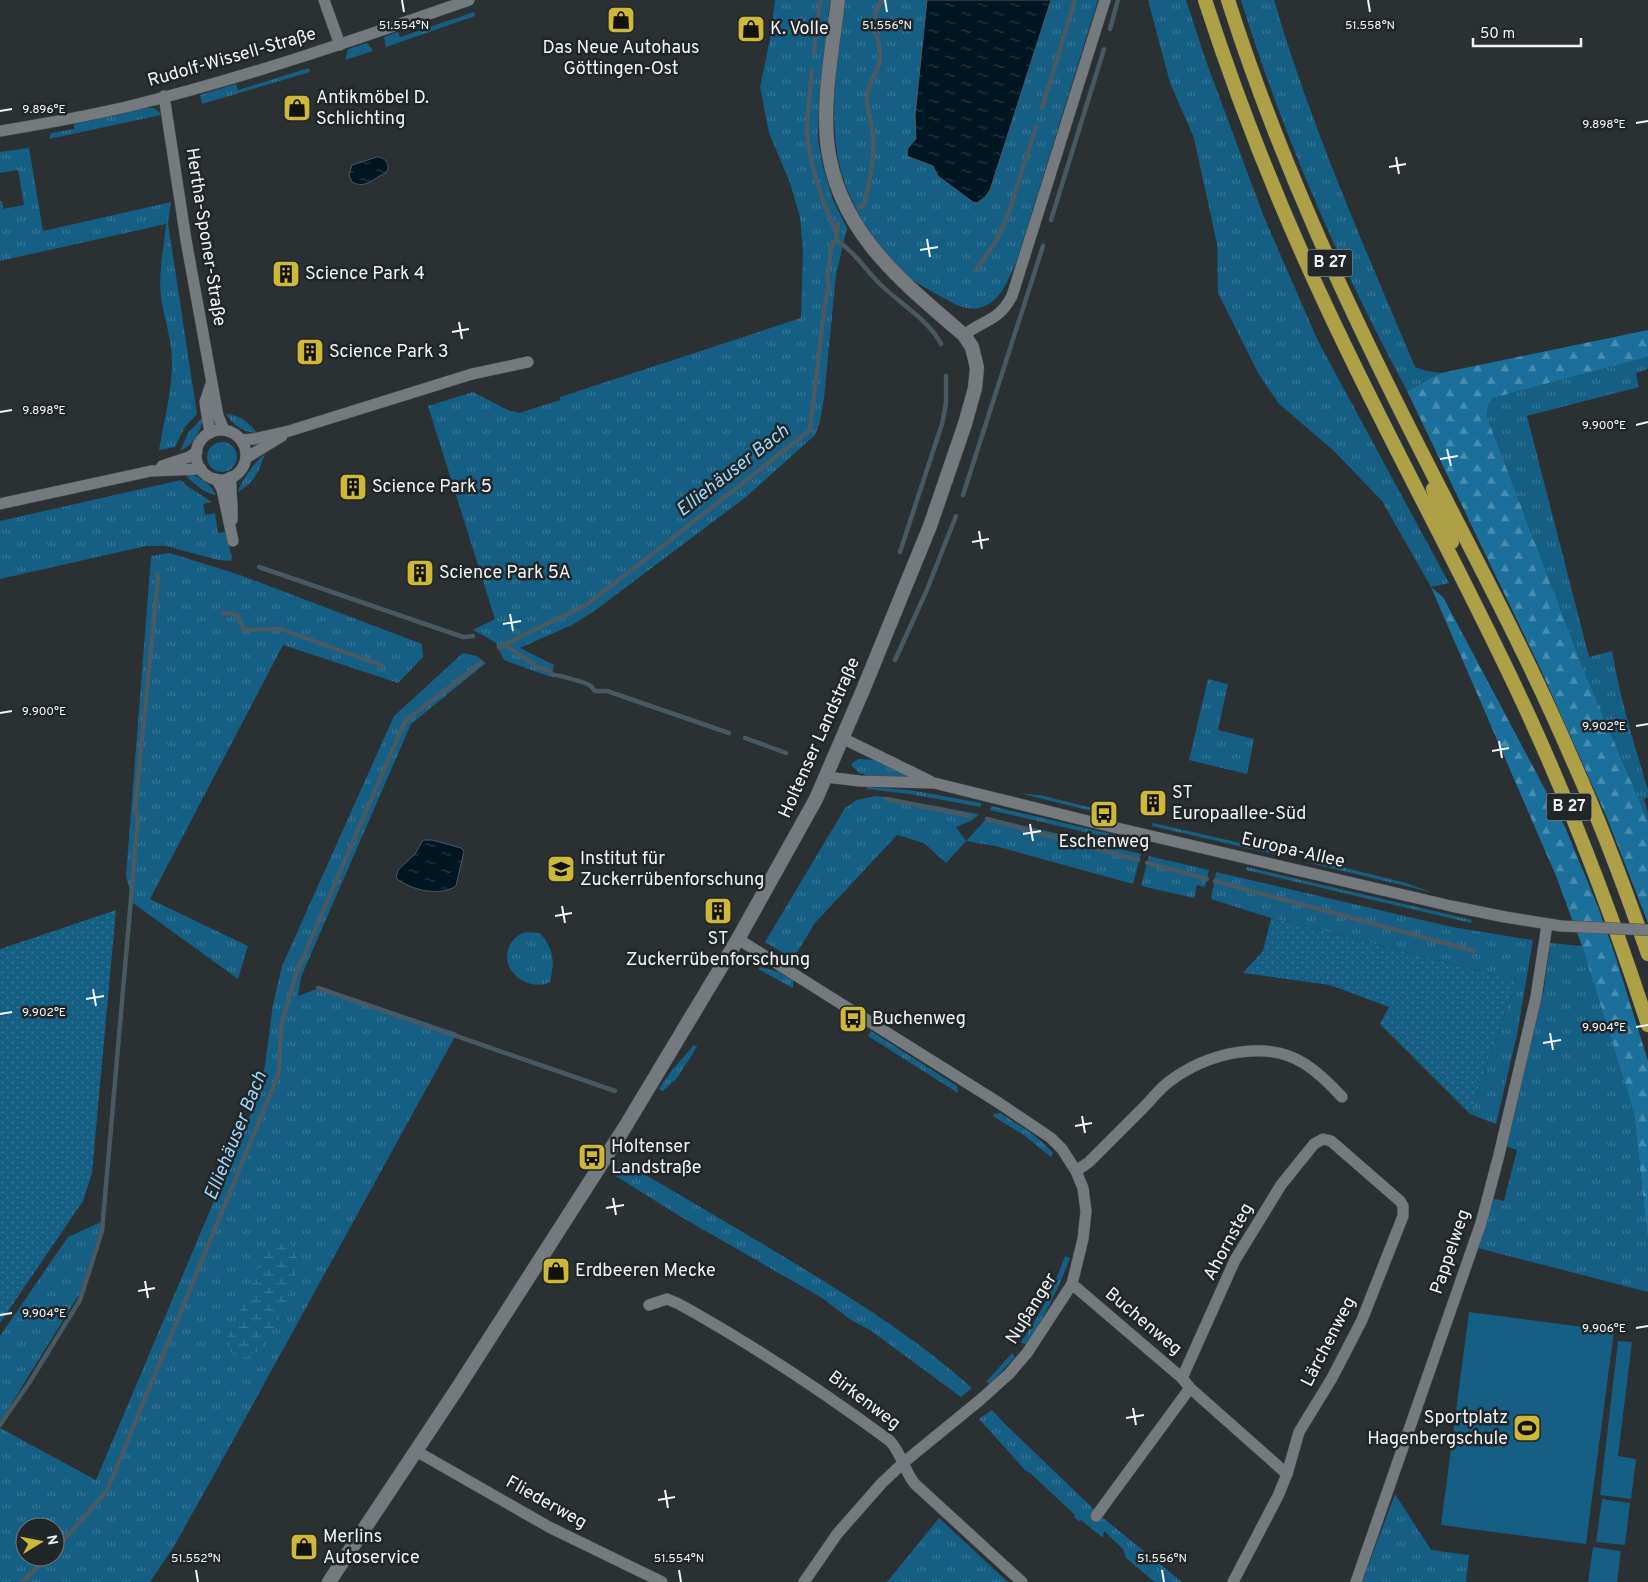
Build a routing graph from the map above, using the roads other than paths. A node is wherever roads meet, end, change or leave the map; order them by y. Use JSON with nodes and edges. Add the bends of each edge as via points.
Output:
{"nodes":[{"id":1,"x":324,"y":0,"type":"edge"},
{"id":2,"x":469,"y":0,"type":"edge"},
{"id":3,"x":838,"y":0,"type":"edge"},
{"id":4,"x":1105,"y":0,"type":"edge"},
{"id":5,"x":1205,"y":0,"type":"edge"},
{"id":6,"x":1228,"y":0,"type":"edge"},
{"id":7,"x":340,"y":45,"type":"junction"},
{"id":8,"x":164,"y":96,"type":"junction"},
{"id":9,"x":0,"y":131,"type":"edge"},
{"id":10,"x":964,"y":335,"type":"junction"},
{"id":11,"x":528,"y":362,"type":"dead end"},
{"id":12,"x":212,"y":383,"type":"junction"},
{"id":13,"x":224,"y":430,"type":"junction"},
{"id":14,"x":1411,"y":430,"type":"junction"},
{"id":15,"x":289,"y":431,"type":"junction"},
{"id":16,"x":210,"y":433,"type":"junction"},
{"id":17,"x":241,"y":440,"type":"junction"},
{"id":18,"x":197,"y":452,"type":"junction"},
{"id":19,"x":246,"y":458,"type":"junction"},
{"id":20,"x":201,"y":469,"type":"junction"},
{"id":21,"x":151,"y":471,"type":"junction"},
{"id":22,"x":231,"y":478,"type":"junction"},
{"id":23,"x":216,"y":479,"type":"junction"},
{"id":24,"x":0,"y":504,"type":"edge"},
{"id":25,"x":231,"y":527,"type":"junction"},
{"id":26,"x":233,"y":541,"type":"dead end"},
{"id":27,"x":1471,"y":597,"type":"junction"},
{"id":28,"x":842,"y":738,"type":"junction"},
{"id":29,"x":826,"y":777,"type":"junction"},
{"id":30,"x":934,"y":783,"type":"junction"},
{"id":31,"x":1546,"y":924,"type":"junction"},
{"id":32,"x":1648,"y":930,"type":"edge"},
{"id":33,"x":738,"y":939,"type":"junction"},
{"id":34,"x":1648,"y":954,"type":"edge"},
{"id":35,"x":1648,"y":1025,"type":"edge"},
{"id":36,"x":1342,"y":1097,"type":"dead end"},
{"id":37,"x":1327,"y":1138,"type":"joint"},
{"id":38,"x":1076,"y":1171,"type":"junction"},
{"id":39,"x":1072,"y":1284,"type":"junction"},
{"id":40,"x":649,"y":1305,"type":"dead end"},
{"id":41,"x":1182,"y":1378,"type":"junction"},
{"id":42,"x":1190,"y":1388,"type":"junction"},
{"id":43,"x":416,"y":1450,"type":"junction"},
{"id":44,"x":903,"y":1463,"type":"junction"},
{"id":45,"x":1287,"y":1474,"type":"junction"},
{"id":46,"x":1096,"y":1516,"type":"dead end"},
{"id":47,"x":329,"y":1582,"type":"edge"},
{"id":48,"x":662,"y":1582,"type":"edge"},
{"id":49,"x":804,"y":1582,"type":"edge"},
{"id":50,"x":1022,"y":1582,"type":"edge"},
{"id":51,"x":1234,"y":1582,"type":"edge"},
{"id":52,"x":1356,"y":1582,"type":"edge"}],
"edges":[{"from":1,"to":7,"type":"street"},
{"from":2,"to":7,"type":"street","name":"Rudolf-Wissell-Straße"},
{"from":3,"to":10,"type":"street","via":[[827,98],[830,154],[837,184],[856,226],[875,252]]},
{"from":4,"to":10,"type":"street","via":[[1012,296],[1000,314]]},
{"from":5,"to":27,"type":"highway","number":"B 27","via":[[1258,150],[1292,233],[1361,379]]},
{"from":6,"to":14,"type":"highway","number":"B 27","via":[[1263,103],[1311,222]]},
{"from":7,"to":8,"type":"street","name":"Rudolf-Wissell-Straße"},
{"from":8,"to":9,"type":"street","name":"Rudolf-Wissell-Straße"},
{"from":8,"to":12,"type":"street","name":"Hertha-Sponer-Straße"},
{"from":10,"to":28,"type":"street","name":"Holtenser Landstraße","via":[[972,347],[977,368],[965,424],[930,526]]},
{"from":11,"to":15,"type":"street","via":[[472,374]]},
{"from":12,"to":13,"type":"street","name":"Hertha-Sponer-Straße"},
{"from":12,"to":16,"type":"street","name":"Hertha-Sponer-Straße","via":[[205,402]]},
{"from":13,"to":16,"type":"street"},
{"from":13,"to":17,"type":"street"},
{"from":14,"to":27,"type":"highway","number":"B 27"},
{"from":14,"to":34,"type":"highway","number":"B 27","via":[[1570,752]]},
{"from":15,"to":17,"type":"street"},
{"from":15,"to":19,"type":"street"},
{"from":16,"to":18,"type":"street","via":[[201,441]]},
{"from":17,"to":19,"type":"street"},
{"from":18,"to":20,"type":"street"},
{"from":18,"to":21,"type":"street"},
{"from":19,"to":22,"type":"street","via":[[241,469]]},
{"from":20,"to":21,"type":"street"},
{"from":20,"to":23,"type":"street"},
{"from":21,"to":24,"type":"street"},
{"from":22,"to":23,"type":"street"},
{"from":22,"to":25,"type":"street"},
{"from":23,"to":25,"type":"street","via":[[222,489]]},
{"from":25,"to":26,"type":"street"},
{"from":27,"to":35,"type":"highway","number":"B 27","via":[[1529,715],[1572,814]]},
{"from":28,"to":29,"type":"street","name":"Holtenser Landstraße"},
{"from":28,"to":30,"type":"street","name":"Europa-Allee"},
{"from":29,"to":30,"type":"street","name":"Europa-Allee"},
{"from":29,"to":33,"type":"street","name":"Holtenser Landstraße"},
{"from":30,"to":31,"type":"street","name":"Europa-Allee","via":[[1451,906]]},
{"from":31,"to":32,"type":"street","name":"Europa-Allee","bridge":true},
{"from":31,"to":52,"type":"street","name":"Pappelweg","via":[[1536,997],[1500,1155],[1391,1487]]},
{"from":33,"to":38,"type":"street","name":"Nußanger","via":[[1051,1138]]},
{"from":33,"to":43,"type":"street","name":"Holtenser Landstraße","via":[[607,1157]]},
{"from":36,"to":38,"type":"street","via":[[1305,1064],[1288,1056],[1251,1051],[1222,1056],[1197,1064],[1168,1081],[1089,1162]]},
{"from":37,"to":41,"type":"street","name":"Ahornsteg","via":[[1314,1144],[1281,1185],[1240,1252]]},
{"from":37,"to":45,"type":"street","name":"Lärchenweg","via":[[1400,1201],[1403,1211],[1362,1320],[1299,1432]]},
{"from":38,"to":39,"type":"street","name":"Nußanger","via":[[1083,1188],[1086,1211]]},
{"from":39,"to":41,"type":"street","name":"Buchenweg"},
{"from":39,"to":44,"type":"street","name":"Nußanger","via":[[1027,1353],[1009,1374]]},
{"from":40,"to":44,"type":"street","name":"Birkenweg","via":[[667,1299],[679,1304],[795,1373],[890,1441]]},
{"from":41,"to":42,"type":"street","name":"Buchenweg"},
{"from":42,"to":45,"type":"street","name":"Buchenweg"},
{"from":42,"to":46,"type":"street"},
{"from":43,"to":47,"type":"street","name":"Holtenser Landstraße"},
{"from":43,"to":48,"type":"street","name":"Fliederweg","via":[[549,1526]]},
{"from":44,"to":49,"type":"street","name":"Nußanger","via":[[837,1534]]},
{"from":44,"to":50,"type":"street","name":"Birkenweg","via":[[915,1484]]},
{"from":45,"to":51,"type":"street","name":"Lärchenweg"}]}
